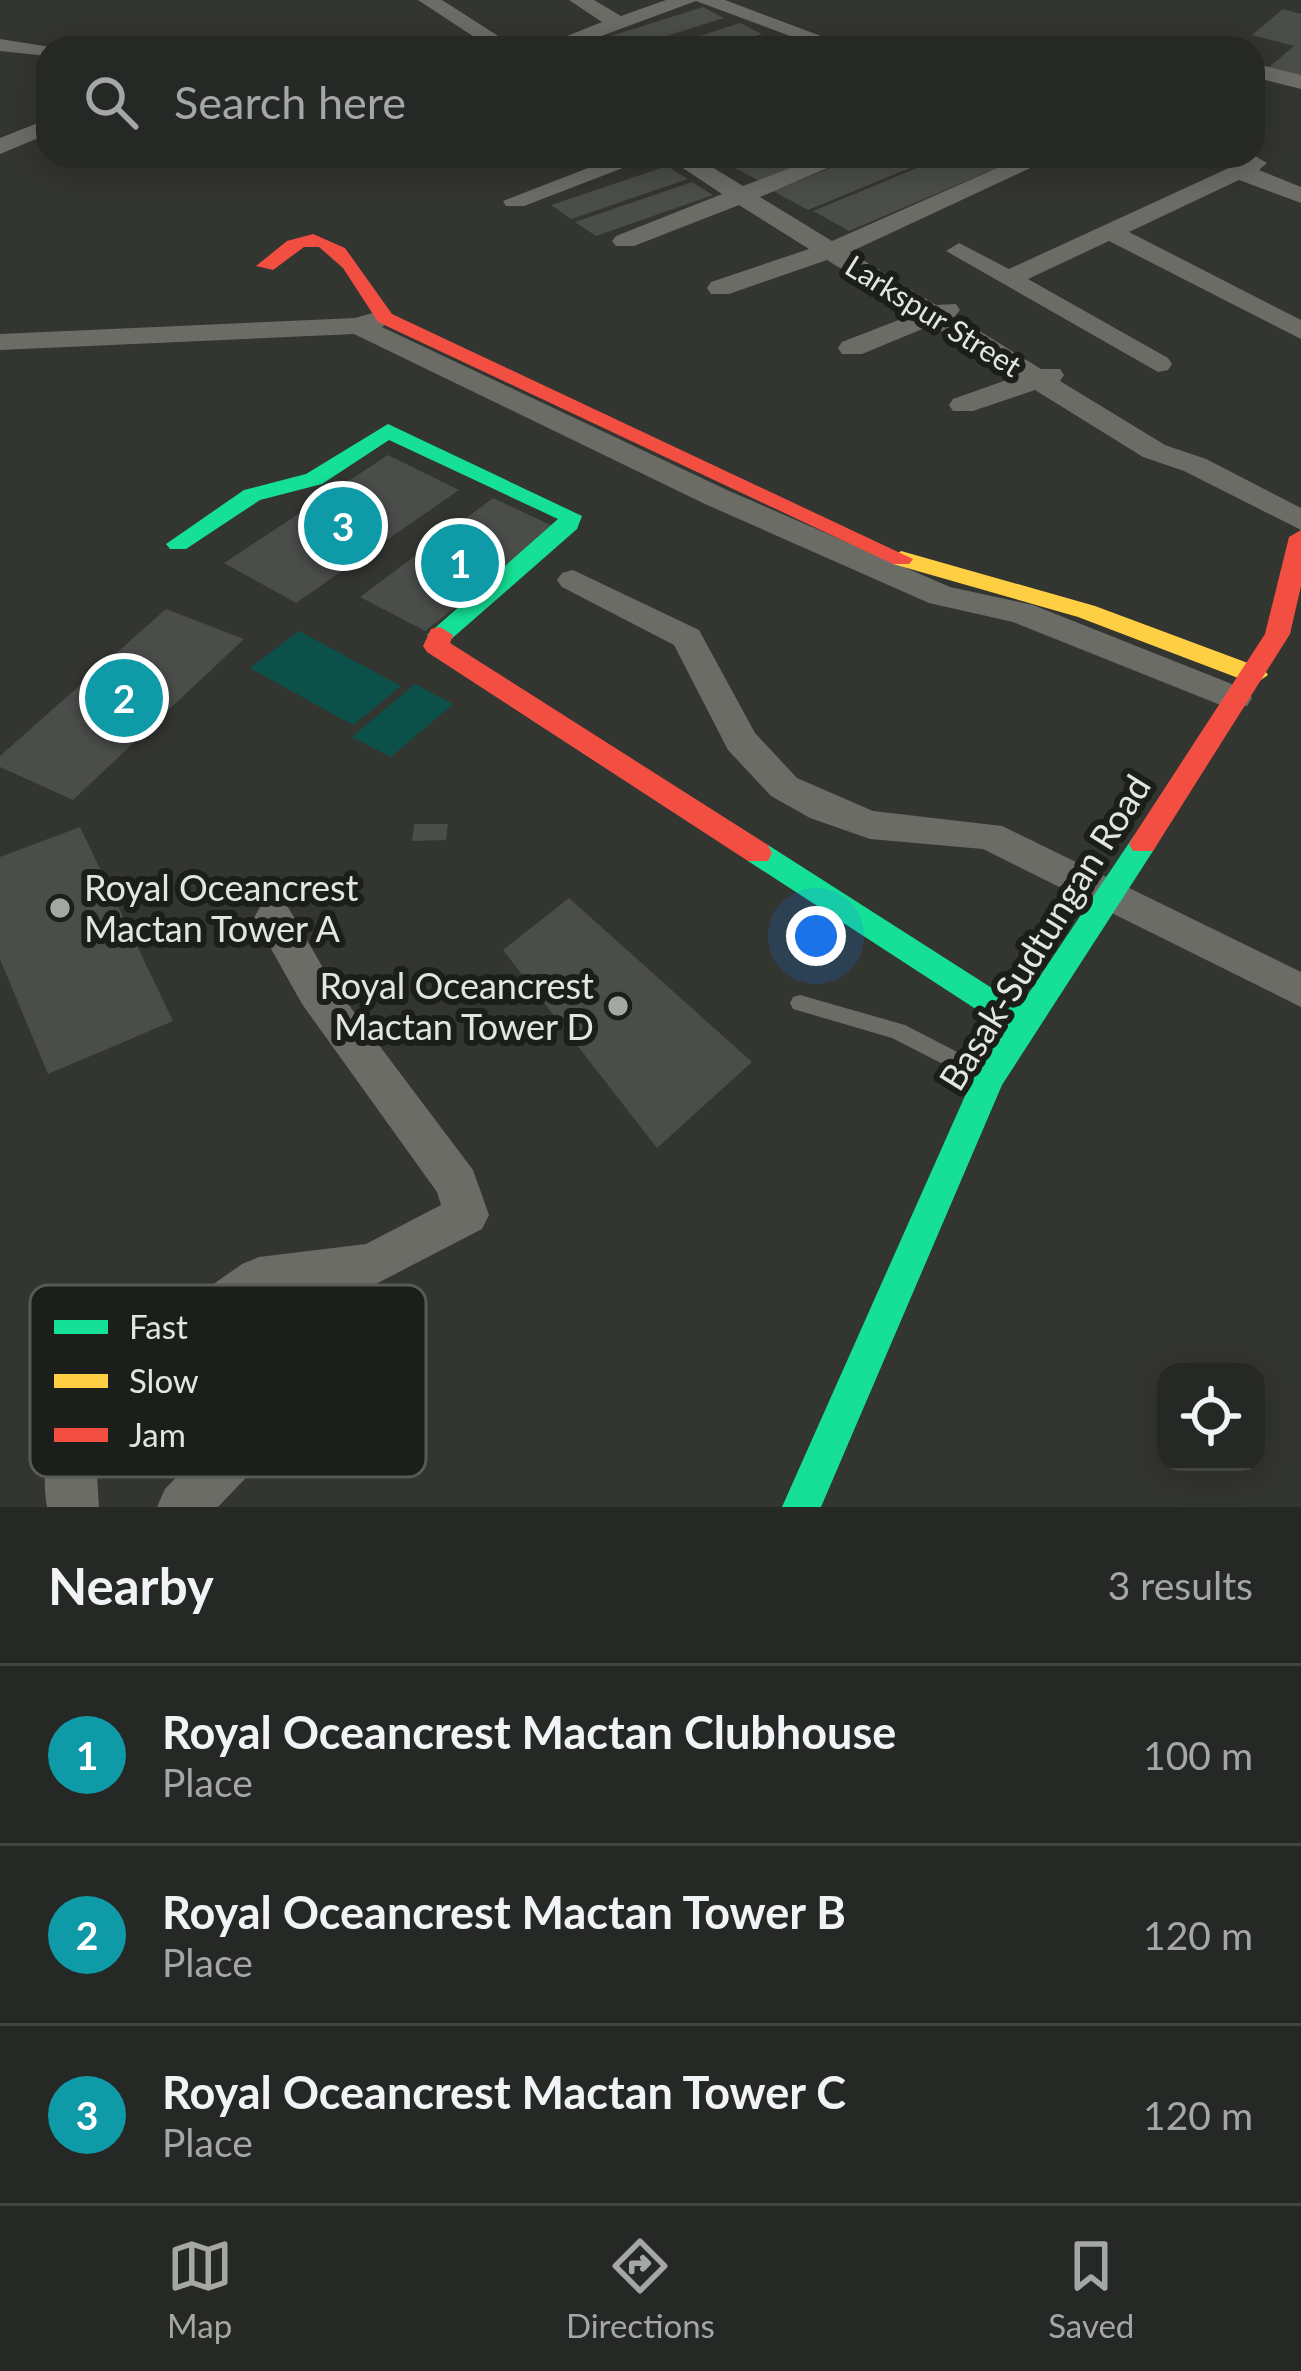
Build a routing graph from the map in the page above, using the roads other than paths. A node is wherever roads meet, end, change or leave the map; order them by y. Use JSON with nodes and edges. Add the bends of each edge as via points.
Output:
{"nodes":[{"id":1,"x":434,"y":0,"type":"edge"},
{"id":2,"x":580,"y":0,"type":"edge"},
{"id":3,"x":686,"y":0,"type":"edge"},
{"id":4,"x":705,"y":0,"type":"edge"},
{"id":5,"x":620,"y":23,"type":"junction"},
{"id":6,"x":792,"y":32,"type":"junction"},
{"id":7,"x":488,"y":36,"type":"edge"},
{"id":8,"x":499,"y":36,"type":"edge"},
{"id":9,"x":583,"y":36,"type":"edge"},
{"id":10,"x":780,"y":36,"type":"edge"},
{"id":11,"x":804,"y":36,"type":"edge"},
{"id":12,"x":0,"y":45,"type":"edge"},
{"id":13,"x":36,"y":49,"type":"edge"},
{"id":14,"x":1265,"y":73,"type":"edge"},
{"id":15,"x":1301,"y":82,"type":"edge"},
{"id":16,"x":0,"y":116,"type":"edge"},
{"id":17,"x":36,"y":127,"type":"edge"},
{"id":18,"x":36,"y":132,"type":"edge"},
{"id":19,"x":0,"y":147,"type":"edge"},
{"id":20,"x":607,"y":168,"type":"edge"},
{"id":21,"x":699,"y":168,"type":"edge"},
{"id":22,"x":713,"y":168,"type":"edge"},
{"id":23,"x":814,"y":168,"type":"edge"},
{"id":24,"x":1017,"y":168,"type":"edge"},
{"id":25,"x":1245,"y":168,"type":"edge"},
{"id":26,"x":1249,"y":168,"type":"edge"},
{"id":27,"x":750,"y":195,"type":"junction"},
{"id":28,"x":1301,"y":196,"type":"edge"},
{"id":29,"x":515,"y":200,"type":"dead end"},
{"id":30,"x":1109,"y":231,"type":"junction"},
{"id":31,"x":625,"y":242,"type":"dead end"},
{"id":32,"x":836,"y":249,"type":"junction"},
{"id":33,"x":959,"y":251,"type":"dead end"},
{"id":34,"x":266,"y":266,"type":"dead end"},
{"id":35,"x":1008,"y":279,"type":"junction"},
{"id":36,"x":720,"y":288,"type":"dead end"},
{"id":37,"x":941,"y":313,"type":"junction"},
{"id":38,"x":371,"y":322,"type":"junction"},
{"id":39,"x":1301,"y":331,"type":"edge"},
{"id":40,"x":0,"y":342,"type":"edge"},
{"id":41,"x":852,"y":349,"type":"dead end"},
{"id":42,"x":1157,"y":364,"type":"dead end"},
{"id":43,"x":1046,"y":376,"type":"junction"},
{"id":44,"x":963,"y":405,"type":"dead end"},
{"id":45,"x":1301,"y":520,"type":"edge"},
{"id":46,"x":1301,"y":538,"type":"edge"},
{"id":47,"x":178,"y":544,"type":"dead end"},
{"id":48,"x":573,"y":580,"type":"dead end"},
{"id":49,"x":1245,"y":687,"type":"junction"},
{"id":50,"x":1107,"y":895,"type":"junction"},
{"id":51,"x":274,"y":918,"type":"dead end"},
{"id":52,"x":1301,"y":991,"type":"edge"},
{"id":53,"x":800,"y":1003,"type":"dead end"},
{"id":54,"x":1022,"y":1023,"type":"junction"},
{"id":55,"x":989,"y":1078,"type":"junction"},
{"id":56,"x":251,"y":1285,"type":"edge"},
{"id":57,"x":68,"y":1477,"type":"edge"},
{"id":58,"x":211,"y":1477,"type":"edge"},
{"id":59,"x":73,"y":1507,"type":"edge"},
{"id":60,"x":182,"y":1507,"type":"edge"},
{"id":61,"x":801,"y":1507,"type":"edge"}],
"edges":[{"from":1,"to":7,"type":"street"},
{"from":1,"to":8,"type":"street"},
{"from":2,"to":5,"type":"street"},
{"from":3,"to":5,"type":"street"},
{"from":4,"to":6,"type":"street"},
{"from":5,"to":9,"type":"street"},
{"from":6,"to":10,"type":"street"},
{"from":6,"to":11,"type":"street"},
{"from":12,"to":13,"type":"street"},
{"from":14,"to":15,"type":"street"},
{"from":16,"to":17,"type":"street"},
{"from":18,"to":19,"type":"street"},
{"from":20,"to":29,"type":"street"},
{"from":21,"to":27,"type":"street","name":"Larkspur Street"},
{"from":22,"to":27,"type":"street","name":"Larkspur Street"},
{"from":23,"to":27,"type":"street"},
{"from":24,"to":32,"type":"street"},
{"from":25,"to":30,"type":"street"},
{"from":26,"to":28,"type":"street"},
{"from":27,"to":31,"type":"street"},
{"from":27,"to":32,"type":"street","name":"Larkspur Street"},
{"from":30,"to":35,"type":"street"},
{"from":30,"to":39,"type":"street"},
{"from":32,"to":36,"type":"street"},
{"from":32,"to":37,"type":"street","name":"Larkspur Street"},
{"from":33,"to":35,"type":"street"},
{"from":34,"to":38,"type":"street","via":[[299,242],[336,247]]},
{"from":35,"to":42,"type":"street"},
{"from":37,"to":41,"type":"street"},
{"from":37,"to":43,"type":"street","name":"Larkspur Street"},
{"from":38,"to":40,"type":"street"},
{"from":38,"to":49,"type":"street","via":[[941,596],[1027,604]]},
{"from":43,"to":44,"type":"street"},
{"from":43,"to":45,"type":"street","name":"Larkspur Street","via":[[1154,451]]},
{"from":46,"to":49,"type":"street","name":"Basak-Sudtungan Road","via":[[1277,634]]},
{"from":47,"to":54,"type":"street","via":[[252,495],[314,479],[388,431],[570,516],[441,632],[436,646]]},
{"from":48,"to":50,"type":"street","via":[[687,638],[741,741],[784,787],[870,825],[989,836]]},
{"from":49,"to":50,"type":"street","name":"Basak-Sudtungan Road"},
{"from":50,"to":52,"type":"street"},
{"from":50,"to":54,"type":"street","name":"Basak-Sudtungan Road"},
{"from":51,"to":56,"type":"street","via":[[316,992],[457,1184],[466,1215],[372,1265]]},
{"from":53,"to":55,"type":"lane","via":[[898,1031]]},
{"from":54,"to":55,"type":"street","name":"Basak-Sudtungan Road"},
{"from":55,"to":61,"type":"street","name":"Basak-Sudtungan Road"},
{"from":57,"to":59,"type":"street"},
{"from":58,"to":60,"type":"street"}]}
